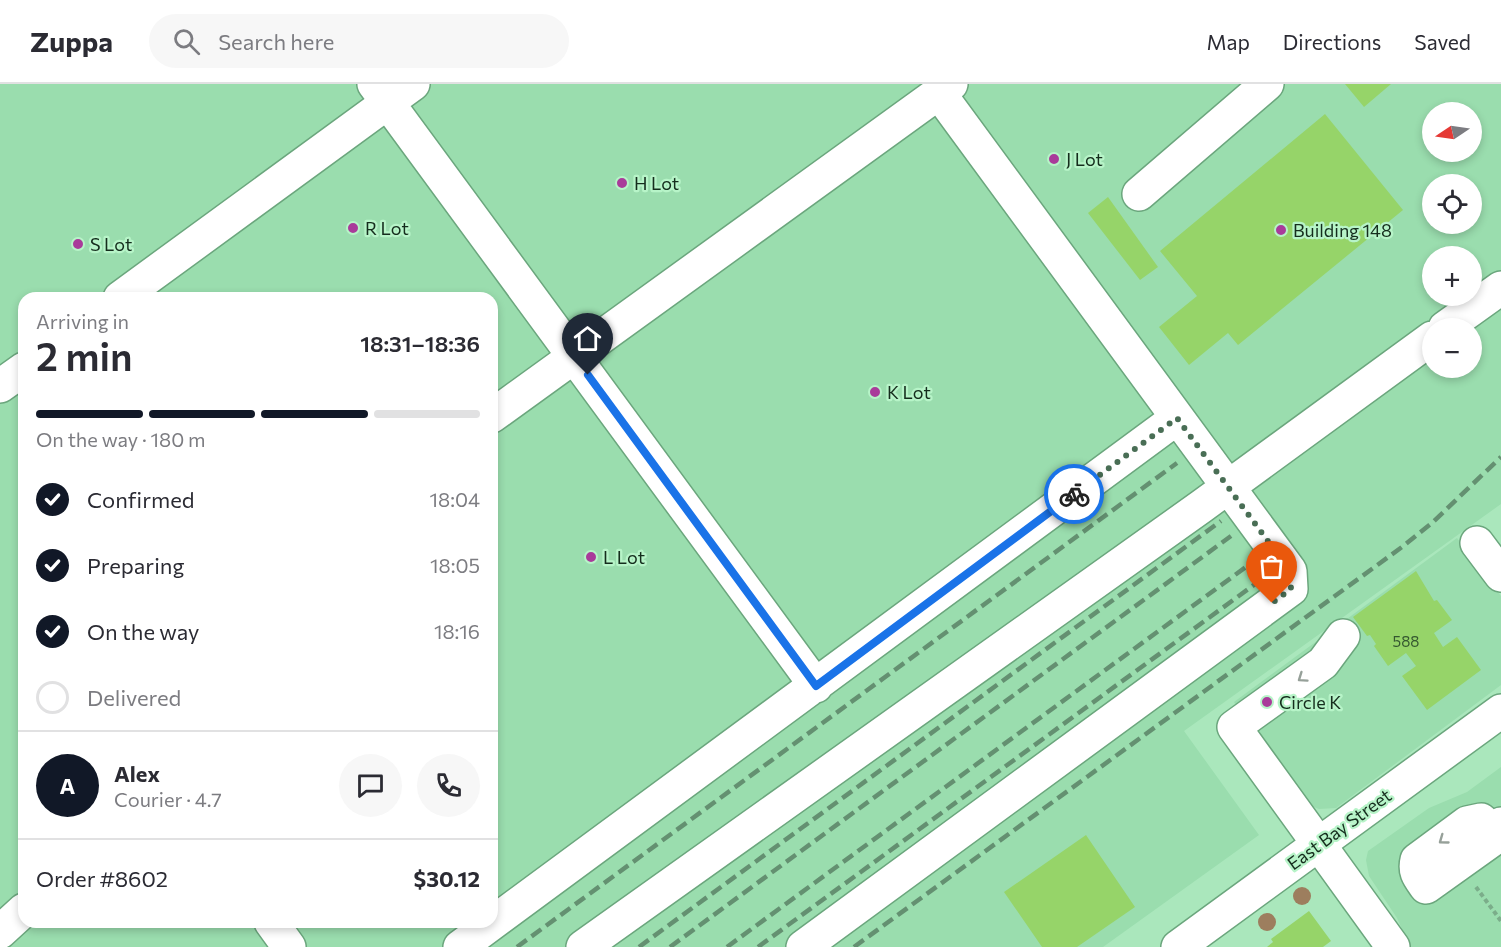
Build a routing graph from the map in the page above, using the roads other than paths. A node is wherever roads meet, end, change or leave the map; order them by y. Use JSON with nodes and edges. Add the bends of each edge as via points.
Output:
{"nodes":[{"id":1,"x":1267,"y":84,"type":"edge"},
{"id":2,"x":945,"y":88,"type":"edge"},
{"id":3,"x":391,"y":90,"type":"edge"},
{"id":4,"x":1138,"y":194,"type":"dead end"},
{"id":5,"x":1501,"y":288,"type":"edge"},
{"id":6,"x":128,"y":292,"type":"edge"},
{"id":7,"x":1459,"y":318,"type":"edge"},
{"id":8,"x":1422,"y":345,"type":"edge"},
{"id":9,"x":575,"y":356,"type":"junction"},
{"id":10,"x":18,"y":373,"type":"edge"},
{"id":11,"x":0,"y":386,"type":"edge"},
{"id":12,"x":498,"y":412,"type":"edge"},
{"id":13,"x":1177,"y":418,"type":"junction"},
{"id":14,"x":1228,"y":487,"type":"junction"},
{"id":15,"x":1477,"y":543,"type":"dead end"},
{"id":16,"x":1501,"y":575,"type":"edge"},
{"id":17,"x":1343,"y":636,"type":"dead end"},
{"id":18,"x":816,"y":686,"type":"junction"},
{"id":19,"x":1501,"y":711,"type":"edge"},
{"id":20,"x":1496,"y":827,"type":"edge"},
{"id":21,"x":1318,"y":844,"type":"junction"},
{"id":22,"x":1426,"y":887,"type":"dead end"},
{"id":23,"x":18,"y":916,"type":"edge"},
{"id":24,"x":498,"y":919,"type":"edge"},
{"id":25,"x":276,"y":928,"type":"edge"},
{"id":26,"x":486,"y":928,"type":"edge"},
{"id":27,"x":0,"y":932,"type":"edge"},
{"id":28,"x":290,"y":947,"type":"edge"},
{"id":29,"x":460,"y":947,"type":"edge"},
{"id":30,"x":583,"y":947,"type":"edge"},
{"id":31,"x":803,"y":947,"type":"edge"},
{"id":32,"x":1178,"y":947,"type":"edge"},
{"id":33,"x":1392,"y":947,"type":"edge"}],
"edges":[{"from":1,"to":4,"type":"main road"},
{"from":2,"to":9,"type":"main road"},
{"from":2,"to":13,"type":"main road"},
{"from":3,"to":6,"type":"main road"},
{"from":3,"to":9,"type":"main road"},
{"from":5,"to":7,"type":"main road"},
{"from":8,"to":14,"type":"main road"},
{"from":9,"to":12,"type":"main road"},
{"from":9,"to":18,"type":"main road"},
{"from":10,"to":11,"type":"main road"},
{"from":13,"to":14,"type":"main road"},
{"from":13,"to":18,"type":"main road"},
{"from":14,"to":30,"type":"main road"},
{"from":14,"to":31,"type":"main road","via":[[1290,571],[1291,589]]},
{"from":15,"to":16,"type":"main road"},
{"from":17,"to":21,"type":"main road","one_way":true,"via":[[1323,663],[1234,727]]},
{"from":18,"to":24,"type":"main road"},
{"from":19,"to":21,"type":"main road","name":"East Bay Street"},
{"from":20,"to":22,"type":"main road","one_way":true,"via":[[1492,840]]},
{"from":21,"to":32,"type":"main road","name":"East Bay Street"},
{"from":21,"to":33,"type":"main road"},
{"from":23,"to":27,"type":"main road"},
{"from":25,"to":28,"type":"main road"},
{"from":26,"to":29,"type":"main road"}]}
